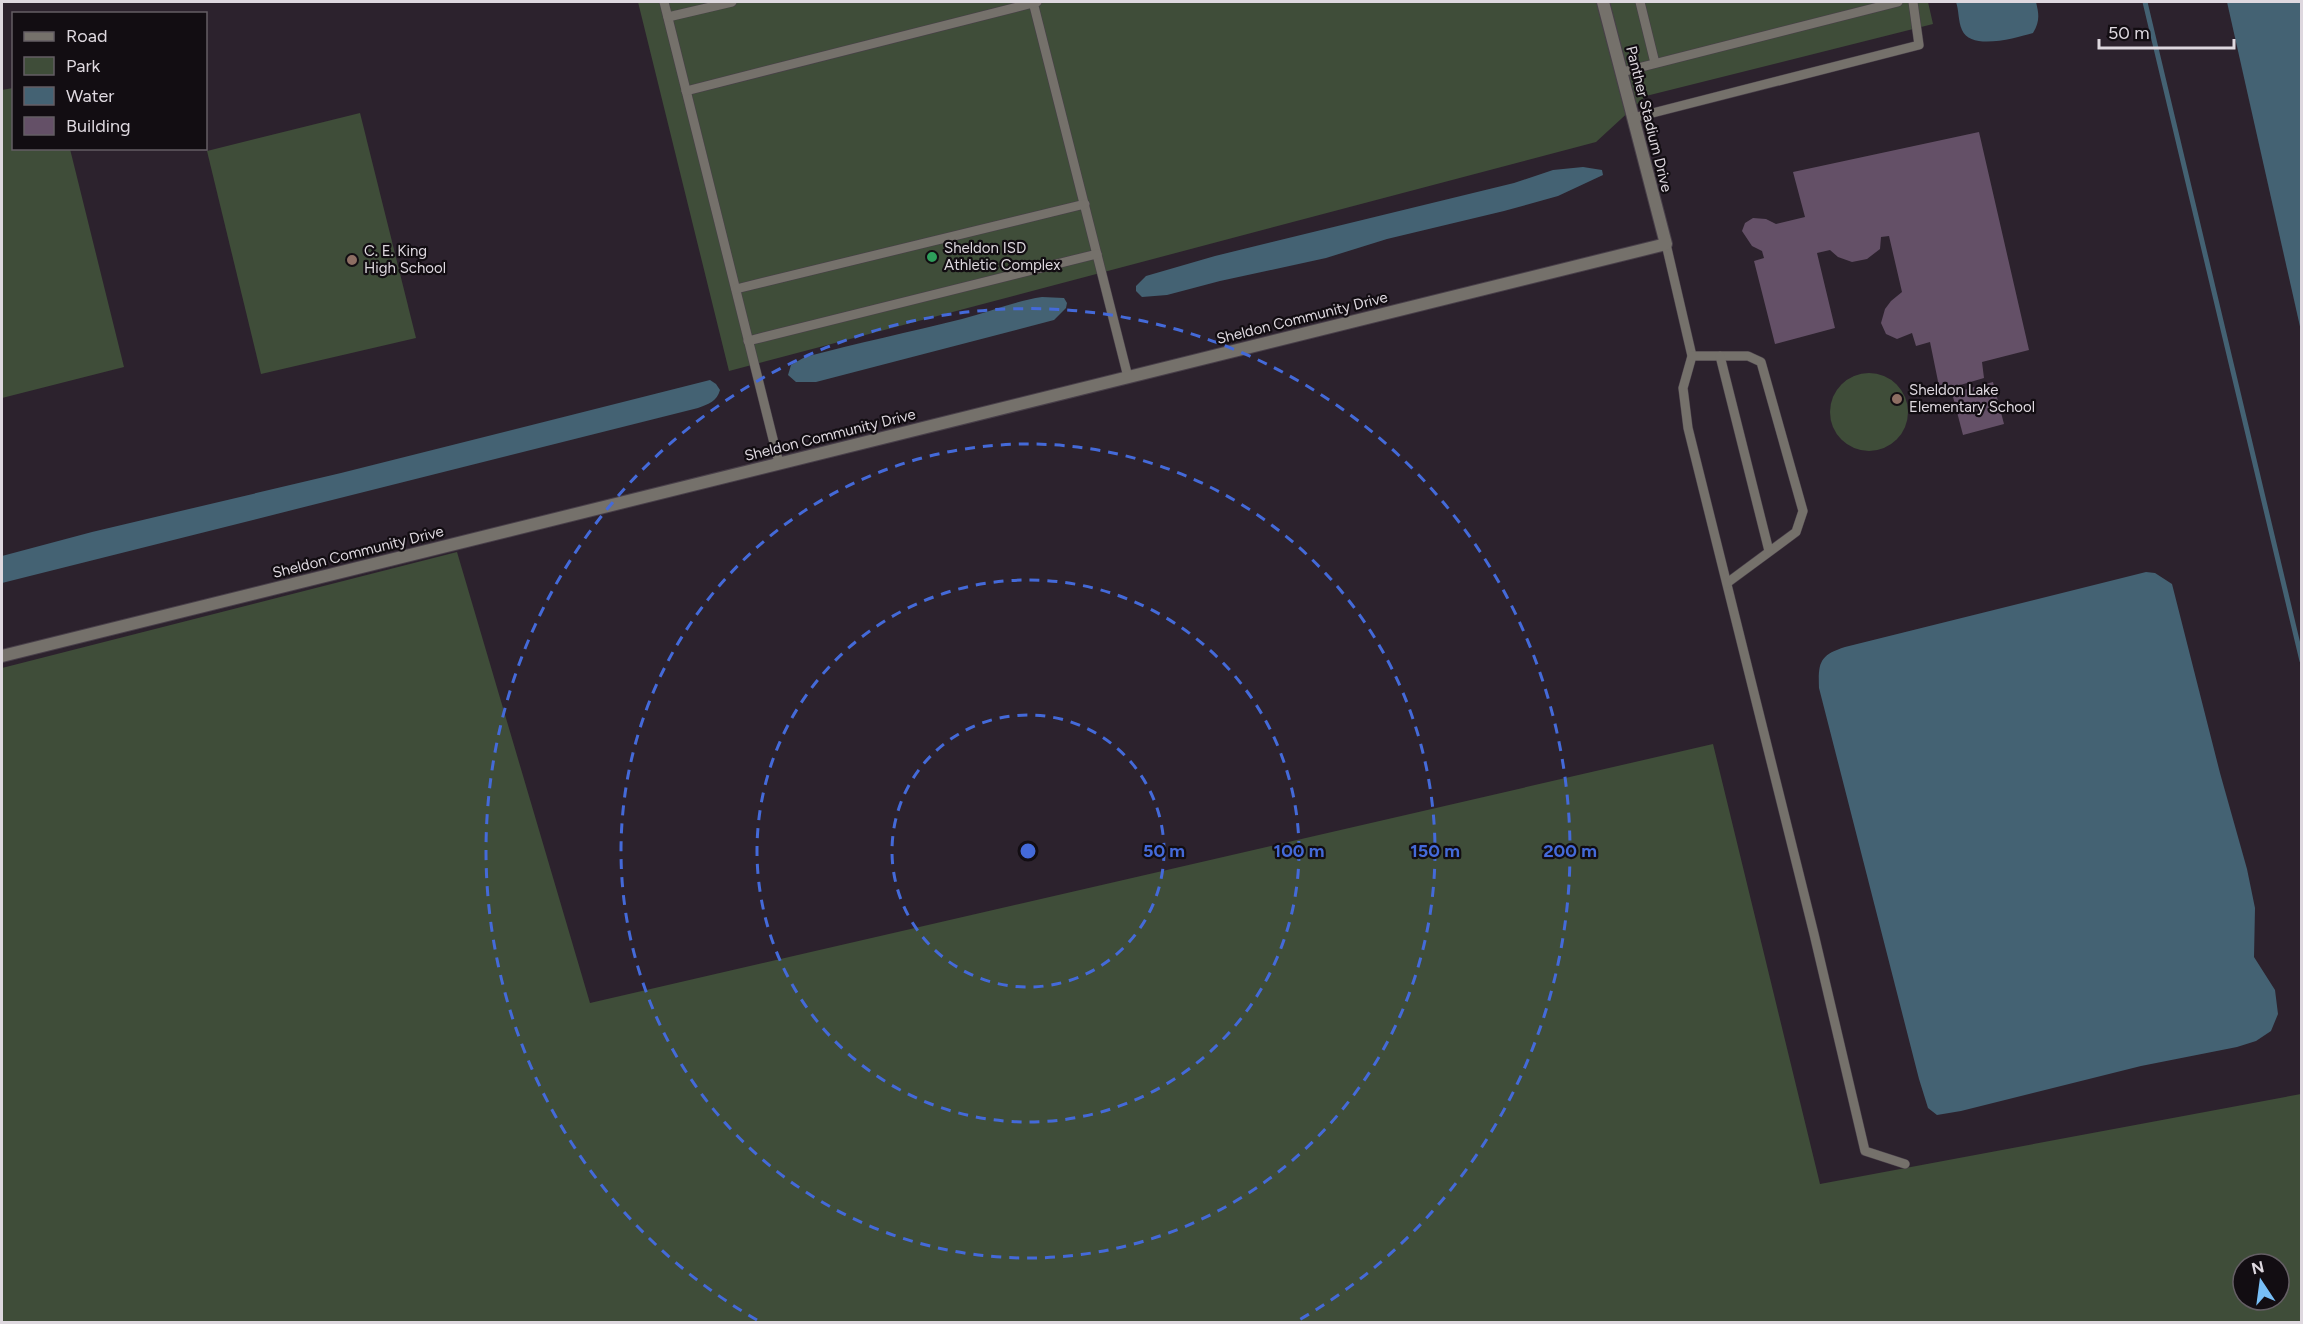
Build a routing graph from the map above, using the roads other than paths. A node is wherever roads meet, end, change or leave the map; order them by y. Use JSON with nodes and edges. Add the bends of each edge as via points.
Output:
{"nodes":[{"id":1,"x":664,"y":2,"type":"edge"},
{"id":2,"x":732,"y":2,"type":"edge"},
{"id":3,"x":1035,"y":2,"type":"edge"},
{"id":4,"x":1603,"y":2,"type":"edge"},
{"id":5,"x":1640,"y":2,"type":"edge"},
{"id":6,"x":1898,"y":2,"type":"edge"},
{"id":7,"x":1913,"y":2,"type":"edge"},
{"id":8,"x":668,"y":17,"type":"junction"},
{"id":9,"x":1655,"y":63,"type":"junction"},
{"id":10,"x":1622,"y":72,"type":"junction"},
{"id":11,"x":686,"y":91,"type":"junction"},
{"id":12,"x":1633,"y":118,"type":"junction"},
{"id":13,"x":1085,"y":204,"type":"junction"},
{"id":14,"x":1666,"y":244,"type":"junction"},
{"id":15,"x":1097,"y":254,"type":"junction"},
{"id":16,"x":736,"y":289,"type":"junction"},
{"id":17,"x":748,"y":341,"type":"junction"},
{"id":18,"x":1692,"y":356,"type":"junction"},
{"id":19,"x":1720,"y":356,"type":"junction"},
{"id":20,"x":1128,"y":377,"type":"junction"},
{"id":21,"x":779,"y":464,"type":"junction"},
{"id":22,"x":1769,"y":551,"type":"junction"},
{"id":23,"x":1727,"y":583,"type":"junction"},
{"id":24,"x":2,"y":656,"type":"edge"},
{"id":25,"x":1905,"y":1164,"type":"dead end"}],
"edges":[{"from":1,"to":8,"type":"lane"},
{"from":2,"to":8,"type":"lane"},
{"from":3,"to":11,"type":"lane"},
{"from":3,"to":13,"type":"lane"},
{"from":4,"to":10,"type":"street","name":"Panther Stadium Drive"},
{"from":5,"to":9,"type":"lane"},
{"from":6,"to":9,"type":"lane"},
{"from":7,"to":12,"type":"lane","via":[[1918,45]]},
{"from":8,"to":11,"type":"lane"},
{"from":9,"to":10,"type":"lane"},
{"from":10,"to":12,"type":"street","name":"Panther Stadium Drive"},
{"from":11,"to":16,"type":"lane"},
{"from":12,"to":14,"type":"street","name":"Panther Stadium Drive"},
{"from":13,"to":15,"type":"lane"},
{"from":13,"to":16,"type":"lane"},
{"from":14,"to":18,"type":"lane"},
{"from":14,"to":20,"type":"street","name":"Sheldon Community Drive"},
{"from":15,"to":17,"type":"lane"},
{"from":15,"to":20,"type":"lane"},
{"from":16,"to":17,"type":"lane"},
{"from":17,"to":21,"type":"lane"},
{"from":18,"to":19,"type":"lane"},
{"from":18,"to":23,"type":"lane","via":[[1683,388],[1688,428]]},
{"from":19,"to":22,"type":"lane"},
{"from":19,"to":22,"type":"lane","via":[[1748,356],[1761,362],[1803,511],[1796,532]]},
{"from":20,"to":21,"type":"street","name":"Sheldon Community Drive"},
{"from":21,"to":24,"type":"street","name":"Sheldon Community Drive"},
{"from":22,"to":23,"type":"lane"},
{"from":23,"to":25,"type":"lane","via":[[1865,1151]]}]}
